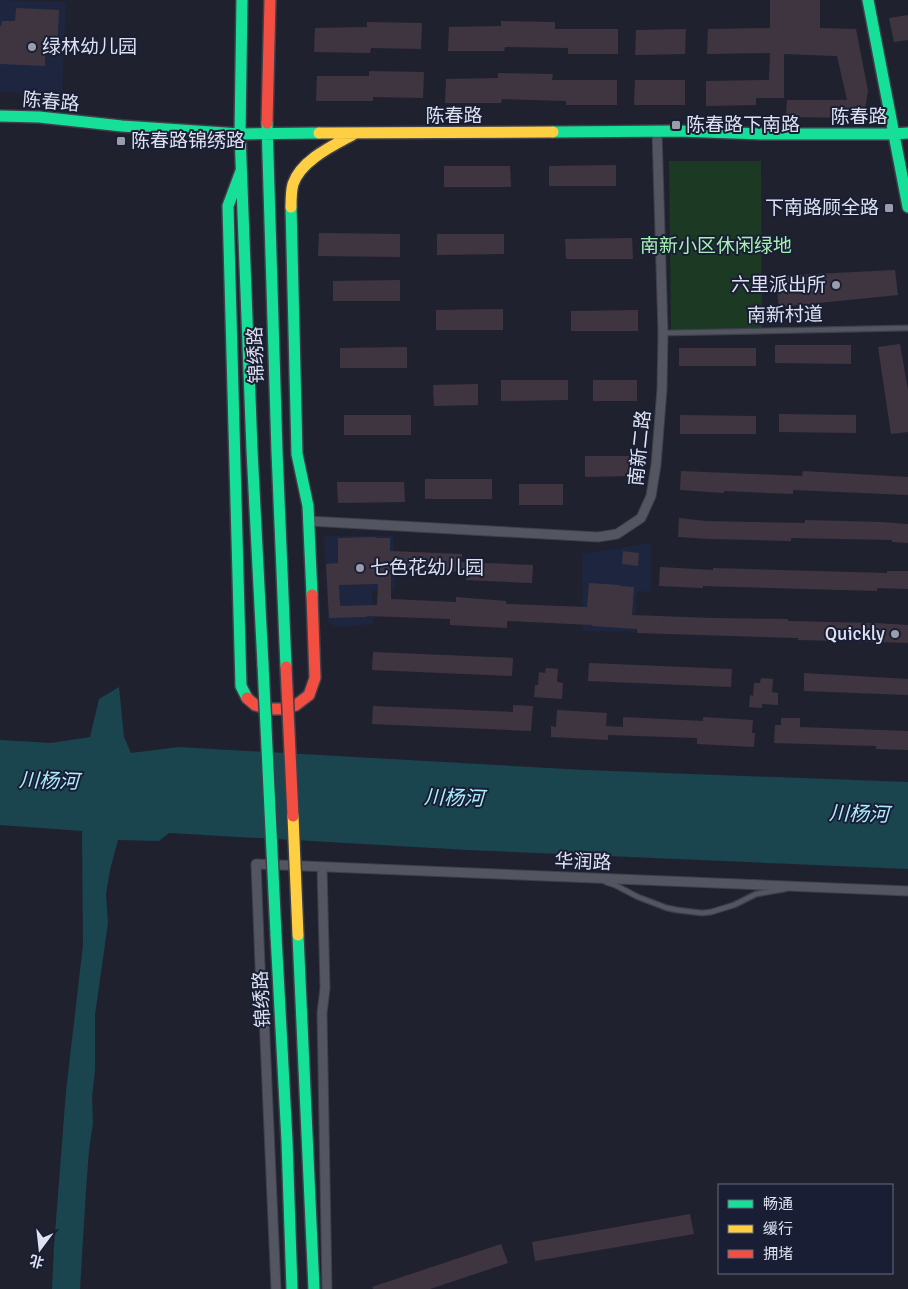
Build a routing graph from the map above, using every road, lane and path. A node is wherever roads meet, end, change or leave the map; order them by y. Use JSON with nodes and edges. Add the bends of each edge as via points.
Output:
{"nodes":[{"id":1,"x":242,"y":0,"type":"edge"},
{"id":2,"x":270,"y":0,"type":"edge"},
{"id":3,"x":868,"y":0,"type":"edge"},
{"id":4,"x":0,"y":116,"type":"edge"},
{"id":5,"x":657,"y":132,"type":"junction"},
{"id":6,"x":908,"y":133,"type":"edge"},
{"id":7,"x":240,"y":134,"type":"junction"},
{"id":8,"x":267,"y":134,"type":"junction"},
{"id":9,"x":354,"y":134,"type":"junction"},
{"id":10,"x":894,"y":134,"type":"junction"},
{"id":11,"x":241,"y":171,"type":"junction"},
{"id":12,"x":908,"y":207,"type":"edge"},
{"id":13,"x":908,"y":328,"type":"edge"},
{"id":14,"x":663,"y":333,"type":"junction"},
{"id":15,"x":309,"y":522,"type":"junction"},
{"id":16,"x":322,"y":868,"type":"junction"},
{"id":17,"x":595,"y":878,"type":"junction"},
{"id":18,"x":800,"y":887,"type":"junction"},
{"id":19,"x":908,"y":891,"type":"edge"},
{"id":20,"x":276,"y":1289,"type":"edge"},
{"id":21,"x":292,"y":1289,"type":"edge"},
{"id":22,"x":314,"y":1289,"type":"edge"},
{"id":23,"x":327,"y":1289,"type":"edge"}],
"edges":[{"from":1,"to":7,"type":"main road","name":"锦绣路"},
{"from":2,"to":8,"type":"main road","name":"锦绣路"},
{"from":3,"to":10,"type":"main road"},
{"from":4,"to":7,"type":"main road","name":"陈春路"},
{"from":5,"to":9,"type":"main road","name":"陈春路"},
{"from":5,"to":10,"type":"main road","name":"陈春路"},
{"from":5,"to":14,"type":"street","name":"南新二路"},
{"from":6,"to":10,"type":"main road","name":"陈春路"},
{"from":7,"to":8,"type":"main road","name":"陈春路"},
{"from":7,"to":11,"type":"main road","name":"锦绣路"},
{"from":8,"to":9,"type":"main road","name":"陈春路"},
{"from":8,"to":22,"type":"main road","name":"锦绣路","bridge":true,"via":[[276,442]]},
{"from":9,"to":15,"type":"main road","name":"锦绣路","via":[[306,164],[295,179],[291,199],[297,454]]},
{"from":10,"to":12,"type":"main road"},
{"from":11,"to":15,"type":"main road","name":"锦绣路","via":[[228,206],[241,686],[255,705],[269,709],[296,705],[309,695],[315,678]]},
{"from":11,"to":21,"type":"main road","name":"锦绣路","bridge":true},
{"from":13,"to":14,"type":"lane","name":"南新村道"},
{"from":14,"to":15,"type":"street","name":"南新二路","via":[[662,389],[651,496],[641,518],[617,534],[598,537]]},
{"from":16,"to":17,"type":"street","name":"华润路"},
{"from":16,"to":20,"type":"street","name":"华润路","via":[[256,864]]},
{"from":16,"to":23,"type":"street"},
{"from":17,"to":18,"type":"street","name":"华润路"},
{"from":17,"to":18,"type":"lane","via":[[667,908],[702,913],[734,905],[756,894]]},
{"from":18,"to":19,"type":"street","name":"华润路"}]}
